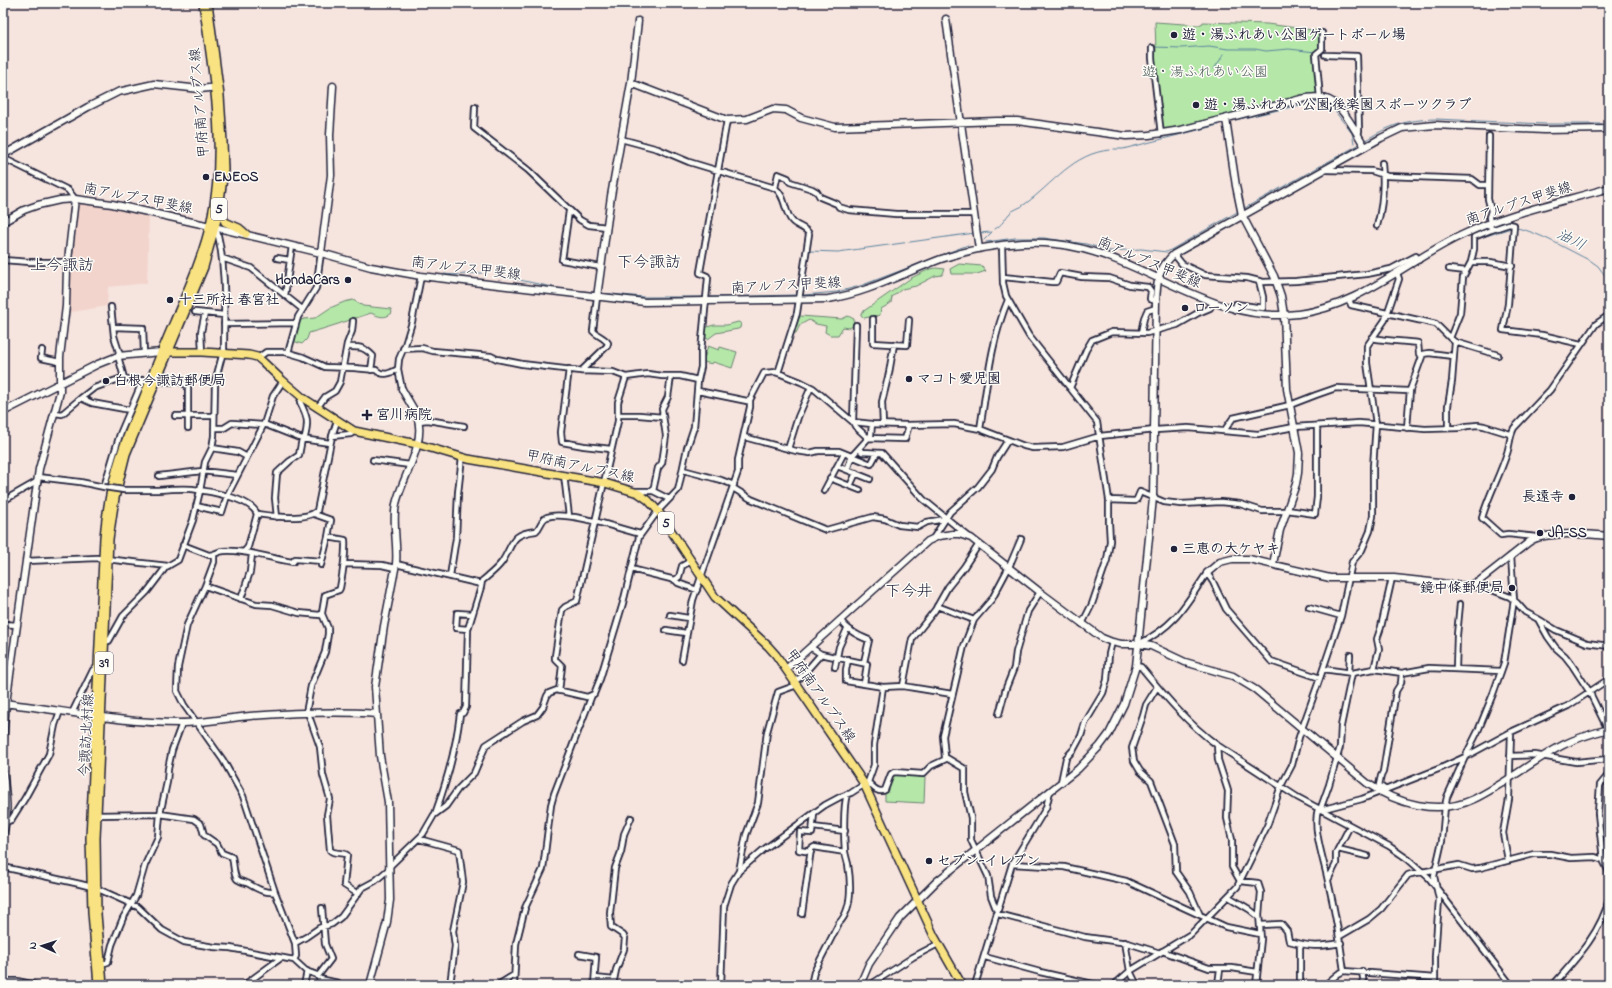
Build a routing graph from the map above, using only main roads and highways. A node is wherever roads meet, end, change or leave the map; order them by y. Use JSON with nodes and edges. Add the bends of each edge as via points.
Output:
{"nodes":[{"id":1,"x":203,"y":3,"type":"edge"},
{"id":2,"x":208,"y":3,"type":"edge"},
{"id":3,"x":213,"y":59,"type":"junction"},
{"id":4,"x":217,"y":88,"type":"junction"},
{"id":5,"x":223,"y":176,"type":"junction"},
{"id":6,"x":213,"y":226,"type":"junction"},
{"id":7,"x":246,"y":234,"type":"road end"},
{"id":8,"x":165,"y":352,"type":"junction"},
{"id":9,"x":105,"y":558,"type":"junction"},
{"id":10,"x":98,"y":716,"type":"junction"},
{"id":11,"x":93,"y":888,"type":"junction"},
{"id":12,"x":98,"y":985,"type":"edge"},
{"id":13,"x":103,"y":985,"type":"edge"},
{"id":14,"x":962,"y":985,"type":"edge"}],
"edges":[{"from":1,"to":3,"type":"main road","name":"甲府南アルプス線","number":"5"},
{"from":2,"to":3,"type":"main road","name":"甲府南アルプス線","number":"5"},
{"from":3,"to":4,"type":"main road","name":"甲府南アルプス線","number":"5"},
{"from":4,"to":5,"type":"main road","name":"甲府南アルプス線","number":"5","via":[[224,142]]},
{"from":4,"to":6,"type":"main road","name":"甲府南アルプス線","number":"5","via":[[219,152]]},
{"from":5,"to":6,"type":"main road","name":"甲府南アルプス線","number":"5"},
{"from":5,"to":7,"type":"main road","via":[[223,218],[229,225],[239,228]]},
{"from":6,"to":8,"type":"main road","name":"甲府南アルプス線","number":"5"},
{"from":8,"to":9,"type":"main road","name":"今諏訪北村線","number":"39","via":[[128,434],[114,476],[106,518]]},
{"from":8,"to":14,"type":"main road","name":"甲府南アルプス線","number":"5","via":[[223,352],[249,355],[271,368],[303,398],[354,431],[418,444],[462,457],[605,483],[644,496],[658,511],[722,604],[768,646],[786,669],[866,783],[938,944]]},
{"from":9,"to":10,"type":"main road","name":"今諏訪北村線","number":"39","via":[[98,667]]},
{"from":9,"to":10,"type":"main road","name":"今諏訪北村線","number":"39","via":[[105,641]]},
{"from":10,"to":11,"type":"main road","name":"今諏訪北村線","number":"39"},
{"from":10,"to":11,"type":"main road","name":"今諏訪北村線","number":"39","via":[[90,838]]},
{"from":11,"to":12,"type":"main road","name":"今諏訪北村線","number":"39"},
{"from":11,"to":13,"type":"main road","name":"今諏訪北村線","number":"39"}]}
